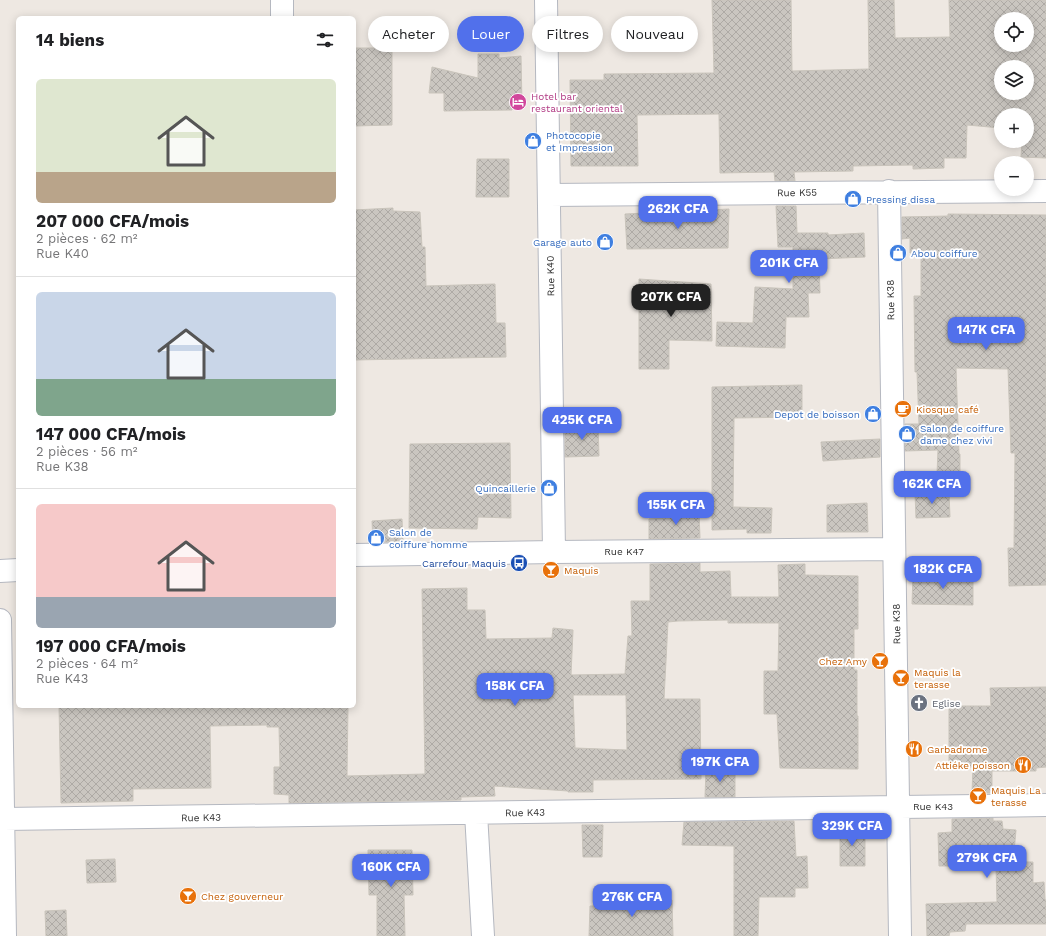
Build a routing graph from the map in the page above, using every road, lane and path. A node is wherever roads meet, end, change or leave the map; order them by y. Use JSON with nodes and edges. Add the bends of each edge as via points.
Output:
{"nodes":[{"id":1,"x":282,"y":0,"type":"edge"},
{"id":2,"x":546,"y":0,"type":"edge"},
{"id":3,"x":282,"y":16,"type":"edge"},
{"id":4,"x":889,"y":191,"type":"junction"},
{"id":5,"x":1046,"y":191,"type":"edge"},
{"id":6,"x":549,"y":195,"type":"junction"},
{"id":7,"x":894,"y":549,"type":"junction"},
{"id":8,"x":554,"y":552,"type":"junction"},
{"id":9,"x":356,"y":555,"type":"edge"},
{"id":10,"x":16,"y":570,"type":"edge"},
{"id":11,"x":0,"y":571,"type":"edge"},
{"id":12,"x":0,"y":620,"type":"edge"},
{"id":13,"x":1046,"y":805,"type":"edge"},
{"id":14,"x":899,"y":806,"type":"junction"},
{"id":15,"x":476,"y":813,"type":"junction"},
{"id":16,"x":4,"y":820,"type":"junction"},
{"id":17,"x":5,"y":936,"type":"edge"},
{"id":18,"x":483,"y":936,"type":"edge"},
{"id":19,"x":900,"y":936,"type":"edge"}],
"edges":[{"from":1,"to":3,"type":"street"},
{"from":2,"to":6,"type":"street","name":"Rue K40"},
{"from":4,"to":5,"type":"street","name":"Rue K55"},
{"from":4,"to":6,"type":"street","name":"Rue K55"},
{"from":4,"to":7,"type":"street","name":"Rue K38"},
{"from":6,"to":8,"type":"street","name":"Rue K40"},
{"from":7,"to":8,"type":"street","name":"Rue K47"},
{"from":7,"to":14,"type":"street","name":"Rue K38"},
{"from":8,"to":9,"type":"street","name":"Rue K47"},
{"from":10,"to":11,"type":"street"},
{"from":12,"to":16,"type":"street"},
{"from":13,"to":14,"type":"street","name":"Rue K43"},
{"from":14,"to":15,"type":"street","name":"Rue K43"},
{"from":14,"to":19,"type":"street","name":"Rue K38"},
{"from":15,"to":16,"type":"street","name":"Rue K43"},
{"from":15,"to":18,"type":"street"},
{"from":16,"to":17,"type":"street"}]}
